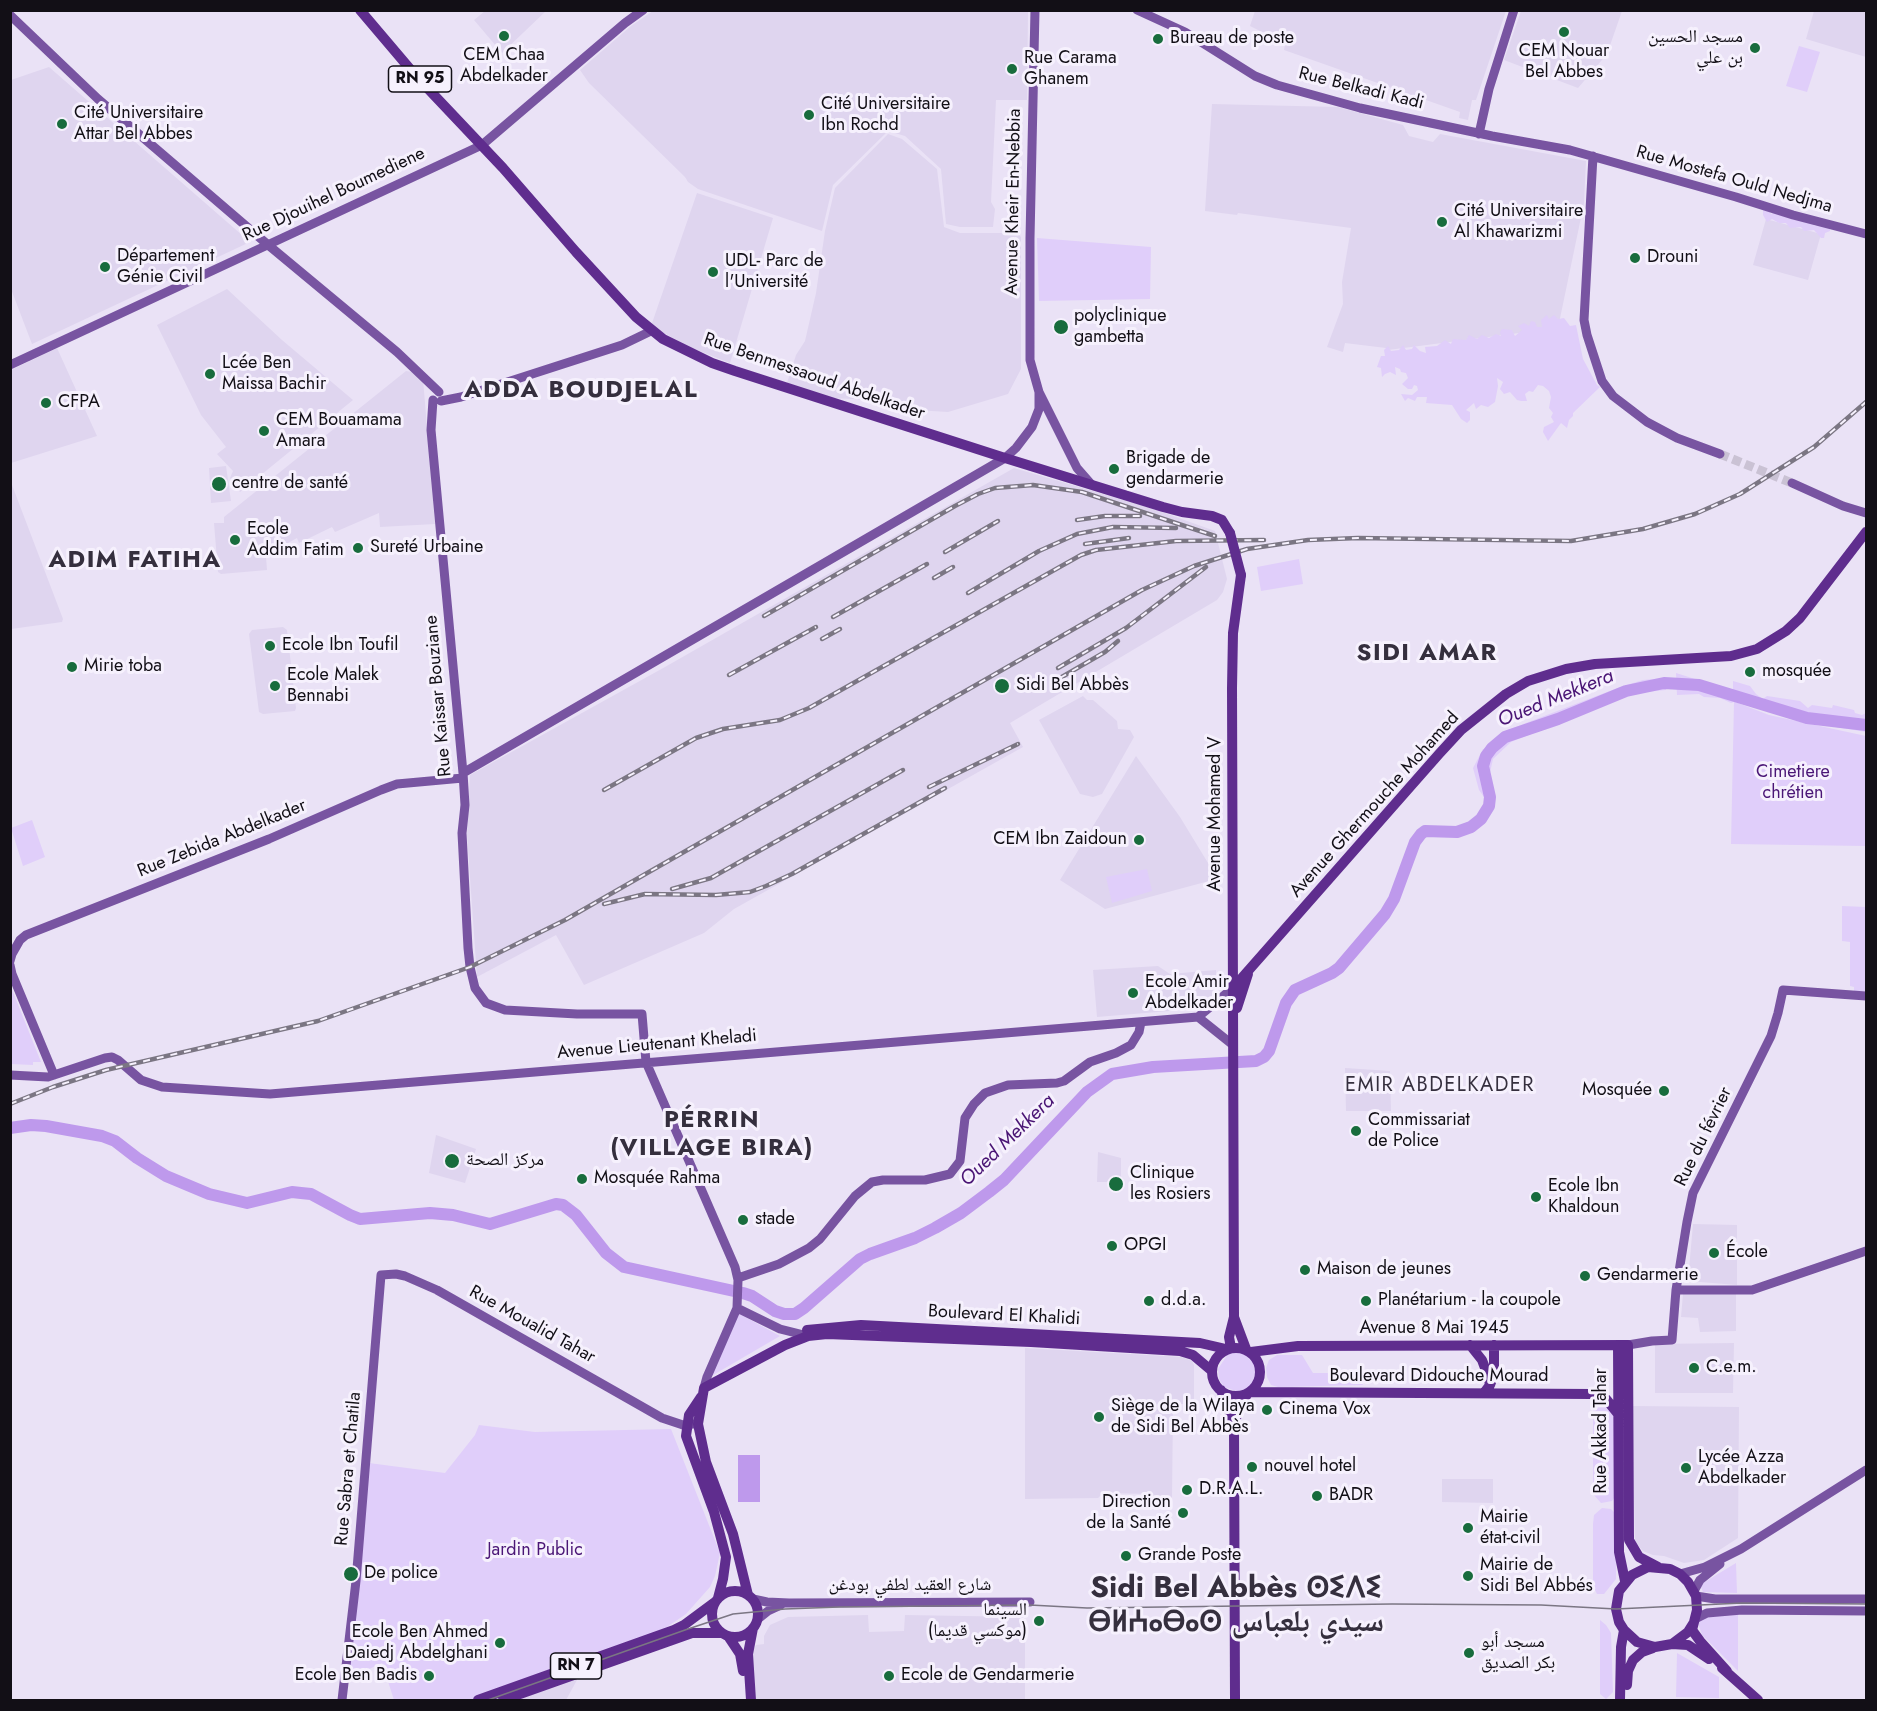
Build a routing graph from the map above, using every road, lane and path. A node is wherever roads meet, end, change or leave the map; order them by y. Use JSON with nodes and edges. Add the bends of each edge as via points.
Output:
{"nodes":[{"id":1,"x":360,"y":10,"type":"edge"},
{"id":2,"x":643,"y":10,"type":"edge"},
{"id":3,"x":1035,"y":10,"type":"edge"},
{"id":4,"x":1137,"y":10,"type":"edge"},
{"id":5,"x":1514,"y":10,"type":"edge"},
{"id":6,"x":10,"y":15,"type":"edge"},
{"id":7,"x":1479,"y":134,"type":"junction"},
{"id":8,"x":482,"y":145,"type":"junction"},
{"id":9,"x":1593,"y":156,"type":"junction"},
{"id":10,"x":1866,"y":234,"type":"edge"},
{"id":11,"x":267,"y":244,"type":"junction"},
{"id":12,"x":651,"y":331,"type":"junction"},
{"id":13,"x":10,"y":365,"type":"edge"},
{"id":14,"x":1039,"y":392,"type":"junction"},
{"id":15,"x":437,"y":397,"type":"junction"},
{"id":16,"x":1720,"y":454,"type":"tunnel mouth"},
{"id":17,"x":1005,"y":458,"type":"junction"},
{"id":18,"x":1074,"y":473,"type":"junction"},
{"id":19,"x":1792,"y":483,"type":"tunnel mouth"},
{"id":20,"x":1866,"y":513,"type":"edge"},
{"id":21,"x":1866,"y":532,"type":"edge"},
{"id":22,"x":1241,"y":575,"type":"joint"},
{"id":23,"x":463,"y":775,"type":"junction"},
{"id":24,"x":1233,"y":961,"type":"junction"},
{"id":25,"x":1258,"y":961,"type":"junction"},
{"id":26,"x":10,"y":963,"type":"edge"},
{"id":27,"x":1249,"y":971,"type":"junction"},
{"id":28,"x":1233,"y":988,"type":"junction"},
{"id":29,"x":1866,"y":996,"type":"edge"},
{"id":30,"x":1198,"y":1017,"type":"junction"},
{"id":31,"x":1142,"y":1022,"type":"junction"},
{"id":32,"x":1233,"y":1026,"type":"junction"},
{"id":33,"x":1233,"y":1049,"type":"junction"},
{"id":34,"x":646,"y":1062,"type":"junction"},
{"id":35,"x":54,"y":1075,"type":"junction"},
{"id":36,"x":10,"y":1076,"type":"edge"},
{"id":37,"x":1866,"y":1251,"type":"edge"},
{"id":38,"x":381,"y":1275,"type":"joint"},
{"id":39,"x":738,"y":1279,"type":"junction"},
{"id":40,"x":1676,"y":1290,"type":"junction"},
{"id":41,"x":737,"y":1305,"type":"junction"},
{"id":42,"x":1234,"y":1317,"type":"junction"},
{"id":43,"x":774,"y":1326,"type":"junction"},
{"id":44,"x":806,"y":1333,"type":"junction"},
{"id":45,"x":1470,"y":1345,"type":"junction"},
{"id":46,"x":1494,"y":1345,"type":"junction"},
{"id":47,"x":1624,"y":1345,"type":"junction"},
{"id":48,"x":1228,"y":1349,"type":"junction"},
{"id":49,"x":1249,"y":1351,"type":"junction"},
{"id":50,"x":1212,"y":1371,"type":"junction"},
{"id":51,"x":1487,"y":1389,"type":"junction"},
{"id":52,"x":1623,"y":1389,"type":"junction"},
{"id":53,"x":1221,"y":1390,"type":"junction"},
{"id":54,"x":704,"y":1391,"type":"junction"},
{"id":55,"x":1249,"y":1392,"type":"junction"},
{"id":56,"x":1592,"y":1394,"type":"junction"},
{"id":57,"x":1606,"y":1399,"type":"junction"},
{"id":58,"x":1624,"y":1403,"type":"junction"},
{"id":59,"x":1619,"y":1415,"type":"junction"},
{"id":60,"x":698,"y":1424,"type":"junction"},
{"id":61,"x":686,"y":1425,"type":"junction"},
{"id":62,"x":1234,"y":1426,"type":"junction"},
{"id":63,"x":705,"y":1468,"type":"junction"},
{"id":64,"x":1866,"y":1470,"type":"edge"},
{"id":65,"x":715,"y":1502,"type":"junction"},
{"id":66,"x":1734,"y":1553,"type":"junction"},
{"id":67,"x":1658,"y":1567,"type":"junction"},
{"id":68,"x":1680,"y":1574,"type":"junction"},
{"id":69,"x":1625,"y":1581,"type":"junction"},
{"id":70,"x":1695,"y":1594,"type":"junction"},
{"id":71,"x":751,"y":1597,"type":"junction"},
{"id":72,"x":1866,"y":1599,"type":"edge"},
{"id":73,"x":716,"y":1600,"type":"junction"},
{"id":74,"x":1030,"y":1602,"type":"dead end"},
{"id":75,"x":789,"y":1604,"type":"junction"},
{"id":76,"x":1866,"y":1611,"type":"edge"},
{"id":77,"x":1694,"y":1622,"type":"junction"},
{"id":78,"x":755,"y":1624,"type":"junction"},
{"id":79,"x":1624,"y":1630,"type":"junction"},
{"id":80,"x":678,"y":1634,"type":"junction"},
{"id":81,"x":725,"y":1634,"type":"junction"},
{"id":82,"x":1672,"y":1644,"type":"junction"},
{"id":83,"x":1655,"y":1647,"type":"junction"},
{"id":84,"x":1726,"y":1671,"type":"junction"},
{"id":85,"x":342,"y":1701,"type":"edge"},
{"id":86,"x":478,"y":1701,"type":"edge"},
{"id":87,"x":503,"y":1701,"type":"edge"},
{"id":88,"x":743,"y":1701,"type":"edge"},
{"id":89,"x":751,"y":1701,"type":"edge"},
{"id":90,"x":1235,"y":1701,"type":"edge"},
{"id":91,"x":1620,"y":1701,"type":"edge"},
{"id":92,"x":1627,"y":1701,"type":"edge"},
{"id":93,"x":1758,"y":1701,"type":"edge"}],
"edges":[{"from":1,"to":8,"type":"main road","number":"RN 95"},
{"from":2,"to":8,"type":"street","name":"Rue Djouihel Boumediene"},
{"from":3,"to":14,"type":"street","name":"Avenue Kheir En-Nebbia","via":[[1028,339]]},
{"from":4,"to":7,"type":"street","name":"Rue Belkadi Kadi","via":[[1185,32],[1276,85]]},
{"from":5,"to":7,"type":"street"},
{"from":6,"to":11,"type":"street","via":[[98,99]]},
{"from":7,"to":9,"type":"street","name":"Rue Belkadi Kadi"},
{"from":8,"to":11,"type":"street","name":"Rue Djouihel Boumediene"},
{"from":8,"to":12,"type":"main road","name":"Rue Benmessaoud Abdelkader"},
{"from":9,"to":10,"type":"street","name":"Rue Mostefa Ould Nedjma"},
{"from":9,"to":16,"type":"street","via":[[1584,320],[1602,381],[1613,396],[1647,422]]},
{"from":11,"to":13,"type":"street","name":"Rue Djouihel Boumediene"},
{"from":11,"to":15,"type":"street","via":[[397,352],[426,379]]},
{"from":12,"to":15,"type":"street","via":[[622,345],[468,394]]},
{"from":12,"to":17,"type":"main road","name":"Rue Benmessaoud Abdelkader","via":[[712,363]]},
{"from":14,"to":17,"type":"street","via":[[1039,409],[1032,427]]},
{"from":14,"to":18,"type":"street"},
{"from":15,"to":23,"type":"street","name":"Rue Kaissar Bouziane","via":[[431,423]]},
{"from":17,"to":18,"type":"main road","name":"Rue Benmessaoud Abdelkader"},
{"from":17,"to":23,"type":"street"},
{"from":18,"to":22,"type":"main road","name":"Rue Benmessaoud Abdelkader","bridge":true,"via":[[1091,484],[1162,507],[1222,520],[1230,533]]},
{"from":19,"to":20,"type":"street"},
{"from":21,"to":25,"type":"main road","name":"Avenue Ghermouche Mohamed","via":[[1800,618],[1757,649],[1731,656],[1566,669],[1528,681],[1506,694],[1461,730]]},
{"from":22,"to":24,"type":"main road","name":"Avenue Mohamed V","via":[[1233,644]]},
{"from":23,"to":26,"type":"street","name":"Rue Zebida Abdelkader","via":[[397,784],[26,935]]},
{"from":23,"to":34,"type":"street","name":"Rue Kaissar Bouziane","via":[[462,833],[470,967],[480,997],[494,1007],[516,1012],[642,1014]]},
{"from":24,"to":25,"type":"main road"},
{"from":24,"to":28,"type":"main road","name":"Avenue Mohamed V"},
{"from":25,"to":27,"type":"main road","name":"Avenue Ghermouche Mohamed"},
{"from":26,"to":35,"type":"street","name":"Rue Zebida Abdelkader"},
{"from":27,"to":28,"type":"main road","name":"Avenue Ghermouche Mohamed"},
{"from":27,"to":32,"type":"main road"},
{"from":28,"to":30,"type":"street"},
{"from":28,"to":32,"type":"main road","name":"Avenue Mohamed V"},
{"from":29,"to":40,"type":"street","name":"Rue du février","via":[[1783,990],[1771,1036],[1693,1193]]},
{"from":30,"to":31,"type":"street","name":"Avenue Lieutenant Kheladi"},
{"from":30,"to":33,"type":"street"},
{"from":31,"to":34,"type":"street","name":"Avenue Lieutenant Kheladi"},
{"from":31,"to":39,"type":"street","via":[[1131,1045],[1090,1062],[1064,1081],[1008,1085],[985,1094],[965,1118],[960,1161],[950,1174],[925,1180],[872,1182],[809,1248]]},
{"from":32,"to":33,"type":"main road","name":"Avenue Mohamed V"},
{"from":33,"to":42,"type":"main road","name":"Avenue Mohamed V"},
{"from":34,"to":35,"type":"street","name":"Avenue Lieutenant Kheladi","via":[[270,1094],[162,1087],[141,1080],[118,1060],[105,1058]]},
{"from":34,"to":39,"type":"street"},
{"from":35,"to":36,"type":"street"},
{"from":37,"to":40,"type":"street","via":[[1747,1290]]},
{"from":38,"to":61,"type":"street","name":"Rue Moualid Tahar","via":[[396,1274],[437,1290],[662,1418]]},
{"from":38,"to":85,"type":"street","name":"Rue Sabra et Chatila","via":[[356,1581]]},
{"from":39,"to":41,"type":"street"},
{"from":40,"to":47,"type":"street","name":"Rue du février","via":[[1672,1340]]},
{"from":41,"to":43,"type":"street"},
{"from":41,"to":54,"type":"street"},
{"from":42,"to":48,"type":"main road"},
{"from":42,"to":49,"type":"main road"},
{"from":43,"to":44,"type":"street"},
{"from":43,"to":44,"type":"street"},
{"from":44,"to":48,"type":"main road","name":"Boulevard El Khalidi","via":[[861,1325],[1200,1343]]},
{"from":44,"to":50,"type":"main road","via":[[1180,1351],[1193,1355]]},
{"from":44,"to":54,"type":"main road"},
{"from":45,"to":46,"type":"main road","name":"Avenue 8 Mai 1945"},
{"from":45,"to":49,"type":"main road","name":"Avenue 8 Mai 1945","via":[[1298,1346]]},
{"from":45,"to":51,"type":"main road","via":[[1482,1360]]},
{"from":46,"to":47,"type":"main road","name":"Avenue 8 Mai 1945"},
{"from":46,"to":51,"type":"main road","via":[[1494,1374]]},
{"from":47,"to":52,"type":"main road","name":"Rue Akkad Tahar"},
{"from":48,"to":49,"type":"main road"},
{"from":48,"to":50,"type":"main road","via":[[1214,1361]]},
{"from":49,"to":55,"type":"main road","via":[[1261,1371],[1259,1381]]},
{"from":50,"to":53,"type":"main road"},
{"from":51,"to":55,"type":"main road","name":"Boulevard Didouche Mourad"},
{"from":51,"to":56,"type":"main road","name":"Boulevard Didouche Mourad"},
{"from":52,"to":56,"type":"main road"},
{"from":52,"to":58,"type":"main road","name":"Rue Akkad Tahar"},
{"from":53,"to":55,"type":"main road","via":[[1234,1396]]},
{"from":53,"to":62,"type":"main road"},
{"from":54,"to":60,"type":"main road"},
{"from":54,"to":61,"type":"main road"},
{"from":55,"to":62,"type":"main road","via":[[1239,1407]]},
{"from":56,"to":57,"type":"main road","name":"Boulevard Didouche Mourad"},
{"from":57,"to":58,"type":"main road","name":"Boulevard Didouche Mourad"},
{"from":57,"to":59,"type":"main road"},
{"from":58,"to":59,"type":"main road","name":"Rue Akkad Tahar"},
{"from":58,"to":67,"type":"main road","name":"Rue Akkad Tahar","via":[[1629,1540],[1640,1557]]},
{"from":59,"to":69,"type":"main road","name":"Rue Akkad Tahar","via":[[1619,1552]]},
{"from":60,"to":61,"type":"street"},
{"from":60,"to":63,"type":"main road"},
{"from":61,"to":63,"type":"main road","via":[[686,1436]]},
{"from":62,"to":90,"type":"main road"},
{"from":63,"to":65,"type":"main road"},
{"from":64,"to":66,"type":"street"},
{"from":65,"to":71,"type":"main road","via":[[733,1534]]},
{"from":65,"to":73,"type":"main road","via":[[726,1557]]},
{"from":66,"to":68,"type":"street"},
{"from":66,"to":70,"type":"street","via":[[1700,1580]]},
{"from":67,"to":68,"type":"main road"},
{"from":67,"to":69,"type":"main road","via":[[1640,1570]]},
{"from":68,"to":70,"type":"main road"},
{"from":69,"to":79,"type":"main road","via":[[1616,1603]]},
{"from":70,"to":72,"type":"street","via":[[1722,1599]]},
{"from":70,"to":77,"type":"main road"},
{"from":71,"to":73,"type":"main road","via":[[729,1591]]},
{"from":71,"to":75,"type":"street","name":"شارع العقيد لطفي بودغن"},
{"from":71,"to":78,"type":"main road","via":[[758,1611]]},
{"from":73,"to":80,"type":"main road","number":"RN 7"},
{"from":73,"to":81,"type":"main road","via":[[712,1616],[716,1627]]},
{"from":74,"to":75,"type":"street","name":"شارع العقيد لطفي بودغن"},
{"from":75,"to":78,"type":"street","via":[[768,1611]]},
{"from":76,"to":77,"type":"street","via":[[1707,1613]]},
{"from":77,"to":82,"type":"main road"},
{"from":77,"to":84,"type":"main road","via":[[1692,1630]]},
{"from":78,"to":81,"type":"main road","via":[[744,1635]]},
{"from":78,"to":89,"type":"main road","via":[[748,1654]]},
{"from":79,"to":83,"type":"main road","via":[[1637,1642]]},
{"from":79,"to":91,"type":"main road"},
{"from":80,"to":81,"type":"main road","number":"RN 7"},
{"from":80,"to":86,"type":"main road","number":"RN 7"},
{"from":80,"to":87,"type":"main road","number":"RN 7"},
{"from":81,"to":88,"type":"main road","via":[[736,1644],[741,1659]]},
{"from":82,"to":83,"type":"main road"},
{"from":82,"to":84,"type":"main road","via":[[1694,1648]]},
{"from":83,"to":92,"type":"main road","via":[[1642,1652],[1630,1665]]},
{"from":84,"to":93,"type":"main road"}]}
